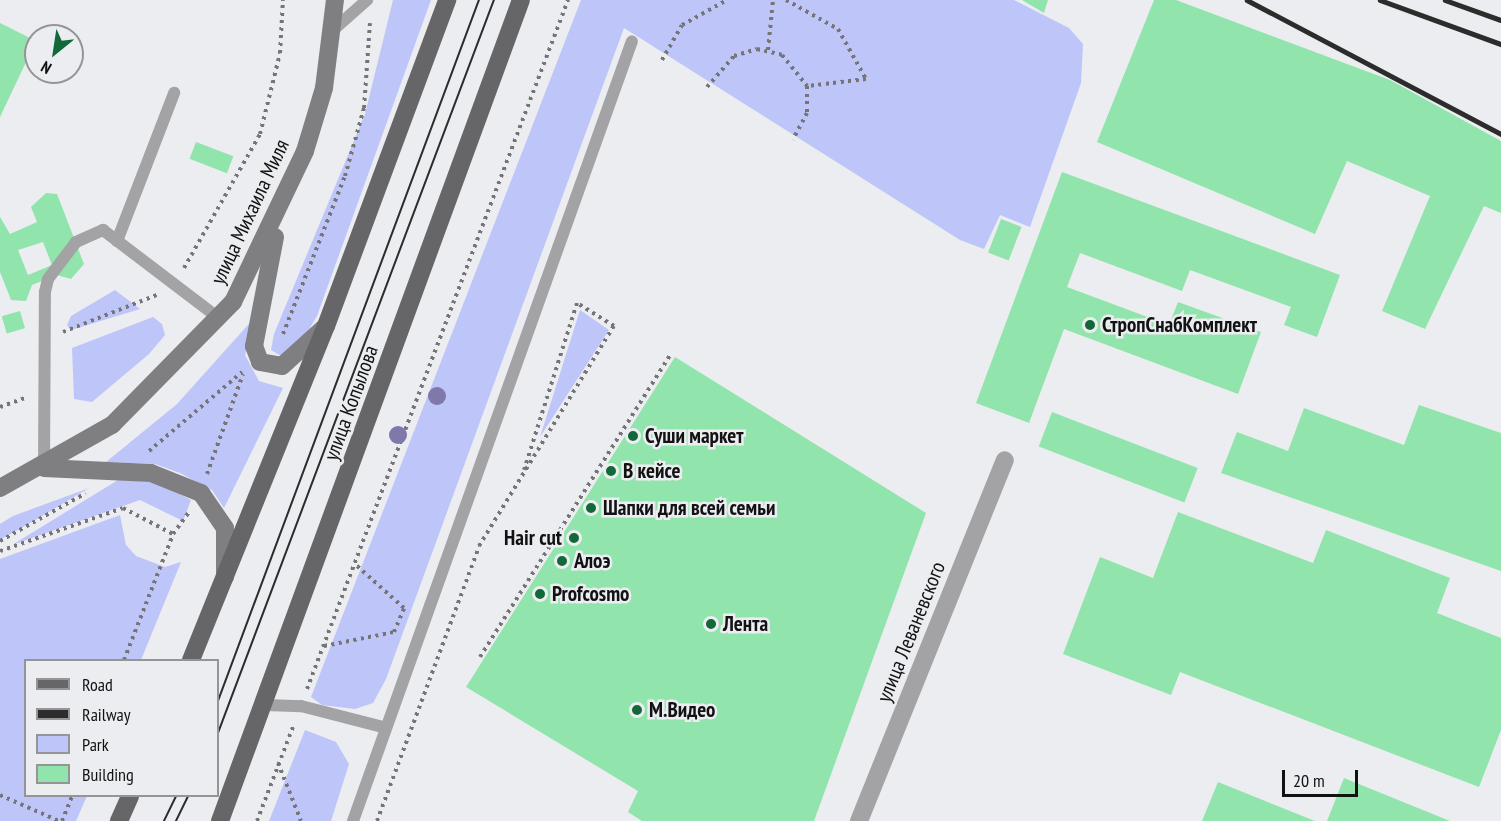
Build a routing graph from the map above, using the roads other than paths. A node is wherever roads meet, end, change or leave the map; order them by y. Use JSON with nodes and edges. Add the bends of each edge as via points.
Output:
{"nodes":[{"id":1,"x":335,"y":0,"type":"edge"},
{"id":2,"x":367,"y":0,"type":"edge"},
{"id":3,"x":447,"y":0,"type":"edge"},
{"id":4,"x":521,"y":0,"type":"edge"},
{"id":5,"x":333,"y":31,"type":"junction"},
{"id":6,"x":632,"y":41,"type":"dead end"},
{"id":7,"x":174,"y":93,"type":"dead end"},
{"id":8,"x":279,"y":213,"type":"junction"},
{"id":9,"x":117,"y":241,"type":"junction"},
{"id":10,"x":220,"y":319,"type":"junction"},
{"id":11,"x":326,"y":326,"type":"junction"},
{"id":12,"x":1005,"y":460,"type":"dead end"},
{"id":13,"x":44,"y":468,"type":"junction"},
{"id":14,"x":0,"y":488,"type":"edge"},
{"id":15,"x":225,"y":582,"type":"junction"},
{"id":16,"x":191,"y":659,"type":"edge"},
{"id":17,"x":266,"y":705,"type":"junction"},
{"id":18,"x":383,"y":727,"type":"junction"},
{"id":19,"x":129,"y":797,"type":"edge"},
{"id":20,"x":119,"y":821,"type":"edge"},
{"id":21,"x":220,"y":821,"type":"edge"},
{"id":22,"x":352,"y":821,"type":"edge"},
{"id":23,"x":859,"y":821,"type":"edge"}],
"edges":[{"from":1,"to":5,"type":"main road","name":"улица Михаила Миля"},
{"from":2,"to":5,"type":"lane"},
{"from":3,"to":11,"type":"main road"},
{"from":4,"to":17,"type":"main road","name":"улица Копылова"},
{"from":5,"to":8,"type":"main road","name":"улица Михаила Миля","via":[[321,98]]},
{"from":6,"to":18,"type":"lane"},
{"from":7,"to":9,"type":"lane"},
{"from":8,"to":10,"type":"main road","name":"улица Михаила Миля"},
{"from":8,"to":11,"type":"main road","via":[[255,353],[269,367],[282,366]]},
{"from":9,"to":10,"type":"lane"},
{"from":9,"to":13,"type":"lane","via":[[103,230],[76,242],[48,279]]},
{"from":10,"to":13,"type":"main road","name":"улица Михаила Миля","via":[[112,424]]},
{"from":11,"to":15,"type":"main road"},
{"from":12,"to":23,"type":"street","name":"улица Леваневского"},
{"from":13,"to":14,"type":"main road","name":"улица Михаила Миля"},
{"from":13,"to":15,"type":"main road","via":[[151,473],[201,493],[225,528]]},
{"from":15,"to":16,"type":"main road"},
{"from":17,"to":18,"type":"lane","via":[[301,706]]},
{"from":17,"to":21,"type":"main road","name":"улица Копылова"},
{"from":18,"to":22,"type":"lane"},
{"from":19,"to":20,"type":"main road"}]}
